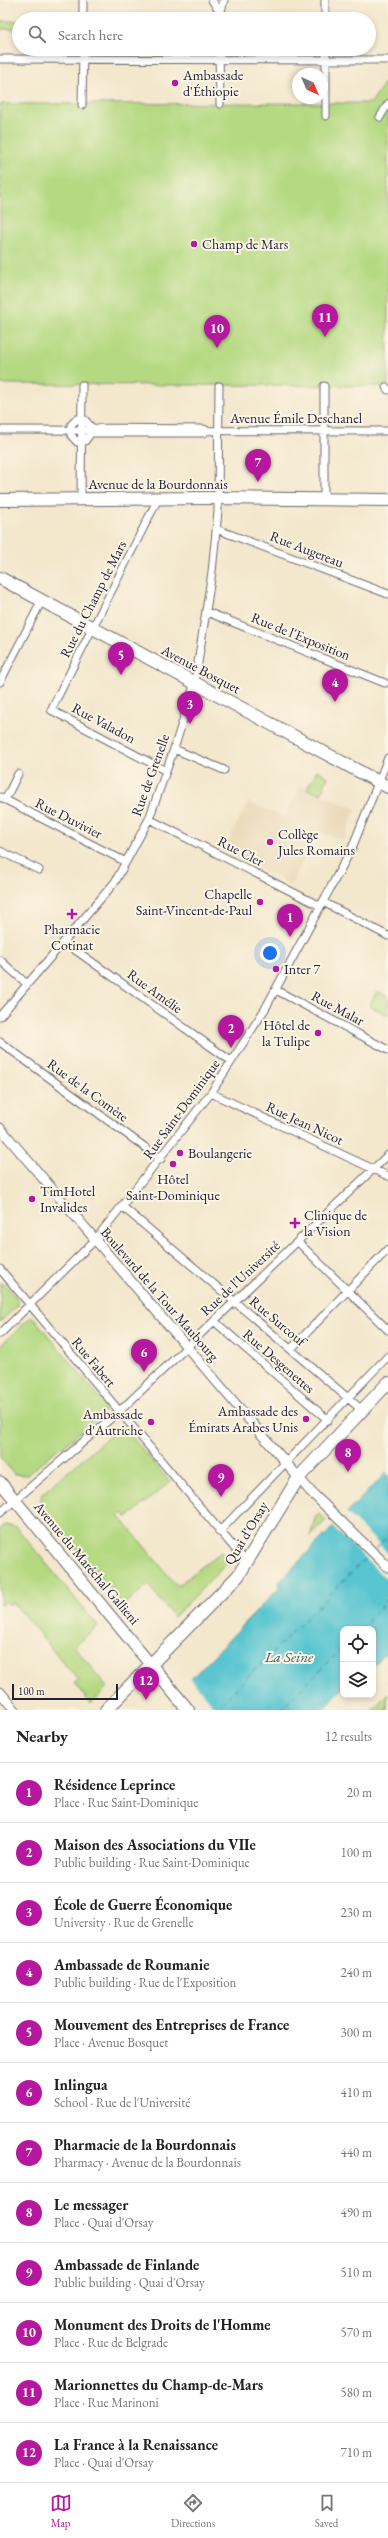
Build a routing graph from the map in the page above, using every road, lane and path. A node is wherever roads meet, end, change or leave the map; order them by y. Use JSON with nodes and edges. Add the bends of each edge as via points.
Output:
{"nodes":[{"id":1,"x":83,"y":0,"type":"edge"},
{"id":2,"x":325,"y":0,"type":"edge"},
{"id":3,"x":83,"y":12,"type":"edge"},
{"id":4,"x":325,"y":12,"type":"edge"},
{"id":5,"x":219,"y":56,"type":"edge"},
{"id":6,"x":326,"y":56,"type":"edge"},
{"id":7,"x":0,"y":59,"type":"edge"},
{"id":8,"x":83,"y":59,"type":"junction"},
{"id":9,"x":219,"y":60,"type":"junction"},
{"id":10,"x":326,"y":60,"type":"junction"},
{"id":11,"x":388,"y":60,"type":"edge"},
{"id":12,"x":82,"y":104,"type":"dead end"},
{"id":13,"x":220,"y":104,"type":"dead end"},
{"id":14,"x":388,"y":104,"type":"edge"},
{"id":15,"x":326,"y":116,"type":"dead end"},
{"id":16,"x":380,"y":116,"type":"dead end"},
{"id":17,"x":82,"y":385,"type":"dead end"},
{"id":18,"x":219,"y":386,"type":"dead end"},
{"id":19,"x":324,"y":386,"type":"dead end"},
{"id":20,"x":81,"y":420,"type":"junction"},
{"id":21,"x":0,"y":430,"type":"edge"},
{"id":22,"x":71,"y":430,"type":"junction"},
{"id":23,"x":81,"y":430,"type":"junction"},
{"id":24,"x":204,"y":430,"type":"junction"},
{"id":25,"x":218,"y":430,"type":"junction"},
{"id":26,"x":388,"y":431,"type":"edge"},
{"id":27,"x":324,"y":432,"type":"junction"},
{"id":28,"x":81,"y":442,"type":"junction"},
{"id":29,"x":219,"y":498,"type":"junction"},
{"id":30,"x":158,"y":499,"type":"junction"},
{"id":31,"x":324,"y":499,"type":"junction"},
{"id":32,"x":0,"y":500,"type":"edge"},
{"id":33,"x":81,"y":500,"type":"junction"},
{"id":34,"x":388,"y":500,"type":"edge"},
{"id":35,"x":216,"y":529,"type":"junction"},
{"id":36,"x":0,"y":578,"type":"edge"},
{"id":37,"x":388,"y":594,"type":"edge"},
{"id":38,"x":42,"y":600,"type":"junction"},
{"id":39,"x":207,"y":612,"type":"junction"},
{"id":40,"x":95,"y":622,"type":"junction"},
{"id":41,"x":0,"y":682,"type":"edge"},
{"id":42,"x":195,"y":682,"type":"junction"},
{"id":43,"x":385,"y":683,"type":"dead end"},
{"id":44,"x":51,"y":710,"type":"joint"},
{"id":45,"x":174,"y":749,"type":"junction"},
{"id":46,"x":388,"y":760,"type":"edge"},
{"id":47,"x":224,"y":770,"type":"dead end"},
{"id":48,"x":166,"y":771,"type":"junction"},
{"id":49,"x":18,"y":774,"type":"dead end"},
{"id":50,"x":385,"y":783,"type":"edge"},
{"id":51,"x":2,"y":798,"type":"edge"},
{"id":52,"x":149,"y":819,"type":"junction"},
{"id":53,"x":0,"y":851,"type":"edge"},
{"id":54,"x":126,"y":862,"type":"junction"},
{"id":55,"x":39,"y":870,"type":"dead end"},
{"id":56,"x":321,"y":904,"type":"junction"},
{"id":57,"x":388,"y":936,"type":"edge"},
{"id":58,"x":64,"y":942,"type":"junction"},
{"id":59,"x":0,"y":960,"type":"edge"},
{"id":60,"x":28,"y":984,"type":"junction"},
{"id":61,"x":276,"y":990,"type":"junction"},
{"id":62,"x":0,"y":1016,"type":"edge"},
{"id":63,"x":0,"y":1042,"type":"edge"},
{"id":64,"x":388,"y":1050,"type":"edge"},
{"id":65,"x":231,"y":1062,"type":"junction"},
{"id":66,"x":211,"y":1093,"type":"junction"},
{"id":67,"x":0,"y":1128,"type":"edge"},
{"id":68,"x":388,"y":1154,"type":"edge"},
{"id":69,"x":161,"y":1159,"type":"junction"},
{"id":70,"x":373,"y":1169,"type":"junction"},
{"id":71,"x":388,"y":1176,"type":"edge"},
{"id":72,"x":123,"y":1206,"type":"junction"},
{"id":73,"x":95,"y":1240,"type":"junction"},
{"id":74,"x":298,"y":1242,"type":"junction"},
{"id":75,"x":388,"y":1249,"type":"edge"},
{"id":76,"x":0,"y":1269,"type":"edge"},
{"id":77,"x":347,"y":1290,"type":"junction"},
{"id":78,"x":234,"y":1301,"type":"junction"},
{"id":79,"x":30,"y":1305,"type":"junction"},
{"id":80,"x":214,"y":1321,"type":"junction"},
{"id":81,"x":388,"y":1330,"type":"edge"},
{"id":82,"x":0,"y":1334,"type":"edge"},
{"id":83,"x":187,"y":1346,"type":"junction"},
{"id":84,"x":291,"y":1348,"type":"junction"},
{"id":85,"x":388,"y":1356,"type":"edge"},
{"id":86,"x":388,"y":1383,"type":"edge"},
{"id":87,"x":349,"y":1398,"type":"junction"},
{"id":88,"x":362,"y":1410,"type":"junction"},
{"id":89,"x":119,"y":1412,"type":"junction"},
{"id":90,"x":328,"y":1420,"type":"junction"},
{"id":91,"x":287,"y":1463,"type":"junction"},
{"id":92,"x":299,"y":1477,"type":"junction"},
{"id":93,"x":0,"y":1482,"type":"edge"},
{"id":94,"x":15,"y":1501,"type":"junction"},
{"id":95,"x":0,"y":1513,"type":"edge"},
{"id":96,"x":219,"y":1532,"type":"junction"},
{"id":97,"x":247,"y":1563,"type":"junction"},
{"id":98,"x":388,"y":1567,"type":"edge"},
{"id":99,"x":150,"y":1664,"type":"junction"},
{"id":100,"x":0,"y":1692,"type":"edge"},
{"id":101,"x":15,"y":1710,"type":"edge"},
{"id":102,"x":106,"y":1710,"type":"edge"},
{"id":103,"x":188,"y":1710,"type":"edge"}],
"edges":[{"from":1,"to":3,"type":"street"},
{"from":2,"to":4,"type":"street"},
{"from":5,"to":9,"type":"street"},
{"from":6,"to":10,"type":"street"},
{"from":7,"to":8,"type":"street"},
{"from":8,"to":9,"type":"street"},
{"from":8,"to":12,"type":"street"},
{"from":9,"to":10,"type":"street"},
{"from":9,"to":13,"type":"street"},
{"from":10,"to":11,"type":"street"},
{"from":10,"to":15,"type":"street"},
{"from":14,"to":16,"type":"street"},
{"from":17,"to":20,"type":"street"},
{"from":18,"to":25,"type":"street","name":"Rue de Grenelle"},
{"from":19,"to":27,"type":"street"},
{"from":20,"to":22,"type":"street","via":[[71,425]]},
{"from":20,"to":23,"type":"street"},
{"from":20,"to":24,"type":"street","name":"Avenue Émile Deschanel","via":[[85,420],[92,428]]},
{"from":21,"to":22,"type":"street","name":"Avenue Émile Deschanel"},
{"from":22,"to":23,"type":"street","name":"Avenue Émile Deschanel"},
{"from":22,"to":28,"type":"street","via":[[71,435],[77,442]]},
{"from":23,"to":24,"type":"street","name":"Avenue Émile Deschanel"},
{"from":23,"to":28,"type":"street"},
{"from":24,"to":25,"type":"street","name":"Avenue Émile Deschanel"},
{"from":24,"to":28,"type":"street","name":"Avenue Émile Deschanel","via":[[204,434],[90,433],[85,441]]},
{"from":25,"to":27,"type":"street","name":"Avenue Émile Deschanel"},
{"from":25,"to":29,"type":"street","name":"Rue de Grenelle"},
{"from":26,"to":27,"type":"street","name":"Avenue Émile Deschanel"},
{"from":27,"to":31,"type":"street"},
{"from":28,"to":33,"type":"street"},
{"from":29,"to":30,"type":"main road","name":"Avenue de la Bourdonnais"},
{"from":29,"to":31,"type":"main road","name":"Avenue de la Bourdonnais"},
{"from":29,"to":35,"type":"street","name":"Rue de Grenelle"},
{"from":30,"to":33,"type":"main road","name":"Avenue de la Bourdonnais"},
{"from":30,"to":40,"type":"street","name":"Rue du Champ de Mars"},
{"from":31,"to":34,"type":"main road","name":"Avenue de la Bourdonnais"},
{"from":32,"to":33,"type":"main road","name":"Avenue de la Bourdonnais"},
{"from":35,"to":37,"type":"street","name":"Rue Augereau"},
{"from":35,"to":39,"type":"street","name":"Rue de Grenelle"},
{"from":36,"to":38,"type":"main road","name":"Avenue Bosquet"},
{"from":38,"to":40,"type":"main road","name":"Avenue Bosquet"},
{"from":38,"to":41,"type":"street"},
{"from":39,"to":42,"type":"street","name":"Rue de Grenelle"},
{"from":39,"to":43,"type":"street","name":"Rue de l'Exposition"},
{"from":40,"to":42,"type":"main road","name":"Avenue Bosquet"},
{"from":40,"to":44,"type":"street","name":"Rue du Champ de Mars"},
{"from":42,"to":45,"type":"street","name":"Rue de Grenelle"},
{"from":42,"to":50,"type":"main road","name":"Avenue Bosquet"},
{"from":44,"to":48,"type":"street","name":"Rue Valadon"},
{"from":45,"to":47,"type":"street"},
{"from":45,"to":48,"type":"street","name":"Rue de Grenelle"},
{"from":46,"to":50,"type":"street","name":"Rue Saint-Dominique"},
{"from":48,"to":52,"type":"street","name":"Rue de Grenelle"},
{"from":49,"to":51,"type":"street"},
{"from":50,"to":56,"type":"street","name":"Rue Saint-Dominique"},
{"from":51,"to":54,"type":"street","name":"Rue Duvivier"},
{"from":52,"to":54,"type":"street","name":"Rue de Grenelle"},
{"from":52,"to":56,"type":"street","name":"Rue Cler"},
{"from":53,"to":55,"type":"street"},
{"from":54,"to":58,"type":"street","name":"Rue de Grenelle","via":[[115,882]]},
{"from":56,"to":57,"type":"street","name":"Rue Cler"},
{"from":56,"to":61,"type":"street","name":"Rue Saint-Dominique"},
{"from":58,"to":60,"type":"street","name":"Rue de Grenelle"},
{"from":58,"to":65,"type":"street","name":"Rue Amélie"},
{"from":59,"to":60,"type":"street"},
{"from":60,"to":62,"type":"street","name":"Rue de Grenelle"},
{"from":61,"to":64,"type":"street","name":"Rue Malar"},
{"from":61,"to":65,"type":"street","name":"Rue Saint-Dominique"},
{"from":63,"to":69,"type":"street","name":"Rue de la Comète"},
{"from":65,"to":66,"type":"street","name":"Rue Saint-Dominique"},
{"from":66,"to":69,"type":"street","name":"Rue Saint-Dominique"},
{"from":66,"to":70,"type":"street","name":"Rue Jean Nicot"},
{"from":67,"to":73,"type":"street","name":"Boulevard de la Tour Maubourg"},
{"from":68,"to":70,"type":"street","name":"Rue de l'Université"},
{"from":69,"to":72,"type":"street","name":"Rue Saint-Dominique"},
{"from":70,"to":71,"type":"street","name":"Rue Jean Nicot"},
{"from":70,"to":74,"type":"street","name":"Rue de l'Université"},
{"from":72,"to":73,"type":"street","name":"Rue Saint-Dominique"},
{"from":72,"to":78,"type":"street","name":"Rue Surcouf"},
{"from":73,"to":79,"type":"street","name":"Rue Saint-Dominique"},
{"from":73,"to":83,"type":"street","name":"Boulevard de la Tour Maubourg"},
{"from":74,"to":77,"type":"street"},
{"from":74,"to":78,"type":"street","name":"Rue de l'Université"},
{"from":75,"to":77,"type":"street"},
{"from":76,"to":79,"type":"street","name":"Rue Fabert"},
{"from":77,"to":81,"type":"street"},
{"from":77,"to":84,"type":"street"},
{"from":78,"to":80,"type":"street","name":"Rue de l'Université"},
{"from":78,"to":84,"type":"street","name":"Rue Surcouf"},
{"from":79,"to":82,"type":"street","name":"Rue Saint-Dominique"},
{"from":79,"to":89,"type":"street","name":"Rue Fabert"},
{"from":80,"to":83,"type":"street","name":"Rue de l'Université"},
{"from":80,"to":90,"type":"street","name":"Rue Desgenettes"},
{"from":83,"to":89,"type":"street","name":"Rue de l'Université"},
{"from":83,"to":91,"type":"street","name":"Boulevard de la Tour Maubourg"},
{"from":84,"to":87,"type":"street","name":"Rue Surcouf"},
{"from":85,"to":87,"type":"street","name":"Quai d'Orsay"},
{"from":86,"to":88,"type":"main road","name":"Quai d'Orsay"},
{"from":87,"to":88,"type":"street","name":"Rue Surcouf"},
{"from":87,"to":90,"type":"street","name":"Quai d'Orsay"},
{"from":88,"to":92,"type":"main road","name":"Quai d'Orsay"},
{"from":89,"to":94,"type":"street","name":"Rue de l'Université"},
{"from":89,"to":96,"type":"street","name":"Rue Fabert"},
{"from":90,"to":91,"type":"street","name":"Quai d'Orsay"},
{"from":91,"to":92,"type":"street","name":"Boulevard de la Tour Maubourg"},
{"from":91,"to":96,"type":"street","name":"Quai d'Orsay"},
{"from":92,"to":97,"type":"main road","name":"Quai d'Orsay"},
{"from":92,"to":98,"type":"street","name":"Boulevard de la Tour Maubourg"},
{"from":93,"to":94,"type":"main road","name":"Avenue du Maréchal Gallieni"},
{"from":94,"to":95,"type":"street","name":"Rue de l'Université"},
{"from":94,"to":99,"type":"main road","name":"Avenue du Maréchal Gallieni"},
{"from":96,"to":97,"type":"street","name":"Rue Fabert"},
{"from":97,"to":99,"type":"main road","name":"Quai d'Orsay","via":[[233,1581]]},
{"from":99,"to":102,"type":"main road","name":"Quai d'Orsay"},
{"from":99,"to":103,"type":"main road"},
{"from":100,"to":101,"type":"street"}]}
